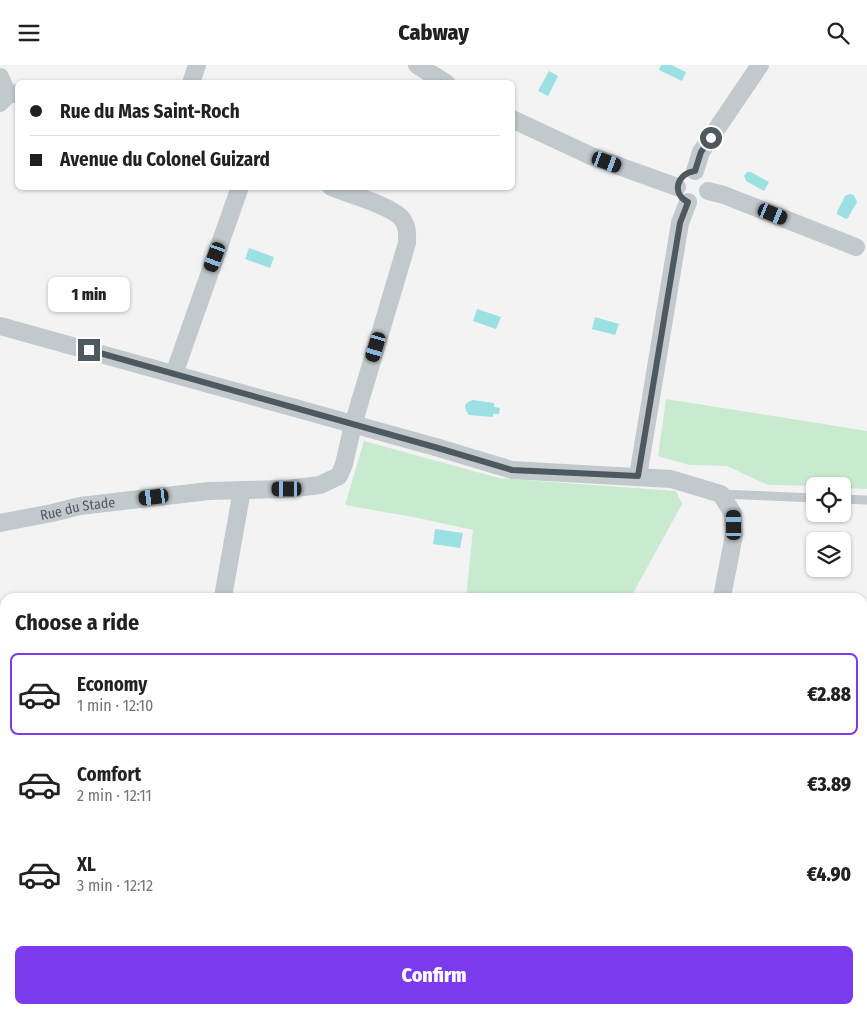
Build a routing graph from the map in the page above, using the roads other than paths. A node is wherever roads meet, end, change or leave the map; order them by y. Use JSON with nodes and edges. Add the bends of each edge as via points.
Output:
{"nodes":[{"id":1,"x":197,"y":65,"type":"edge"},
{"id":2,"x":417,"y":65,"type":"edge"},
{"id":3,"x":760,"y":65,"type":"edge"},
{"id":4,"x":0,"y":77,"type":"edge"},
{"id":5,"x":192,"y":80,"type":"edge"},
{"id":6,"x":441,"y":80,"type":"edge"},
{"id":7,"x":8,"y":97,"type":"edge"},
{"id":8,"x":515,"y":120,"type":"edge"},
{"id":9,"x":695,"y":171,"type":"junction"},
{"id":10,"x":677,"y":187,"type":"junction"},
{"id":11,"x":239,"y":190,"type":"edge"},
{"id":12,"x":339,"y":190,"type":"edge"},
{"id":13,"x":708,"y":191,"type":"junction"},
{"id":14,"x":688,"y":202,"type":"junction"},
{"id":15,"x":856,"y":247,"type":"dead end"},
{"id":16,"x":0,"y":326,"type":"edge"},
{"id":17,"x":174,"y":374,"type":"junction"},
{"id":18,"x":353,"y":425,"type":"junction"},
{"id":19,"x":638,"y":476,"type":"junction"},
{"id":20,"x":242,"y":490,"type":"junction"},
{"id":21,"x":721,"y":494,"type":"junction"},
{"id":22,"x":806,"y":498,"type":"edge"},
{"id":23,"x":851,"y":499,"type":"edge"},
{"id":24,"x":867,"y":500,"type":"edge"},
{"id":25,"x":0,"y":523,"type":"edge"},
{"id":26,"x":224,"y":593,"type":"edge"},
{"id":27,"x":723,"y":593,"type":"edge"}],
"edges":[{"from":1,"to":5,"type":"street"},
{"from":2,"to":6,"type":"street"},
{"from":3,"to":9,"type":"street","via":[[701,152]]},
{"from":4,"to":7,"type":"street"},
{"from":8,"to":10,"type":"street","via":[[591,156]]},
{"from":9,"to":10,"type":"street","via":[[681,177]]},
{"from":9,"to":13,"type":"street","via":[[707,180]]},
{"from":10,"to":14,"type":"street","via":[[680,196]]},
{"from":11,"to":17,"type":"street"},
{"from":12,"to":18,"type":"street","name":"Rue du Stade","via":[[392,210],[408,229],[407,243]]},
{"from":13,"to":14,"type":"street","via":[[703,199]]},
{"from":13,"to":15,"type":"street"},
{"from":14,"to":19,"type":"street","via":[[680,223]]},
{"from":16,"to":17,"type":"street"},
{"from":17,"to":18,"type":"street"},
{"from":18,"to":19,"type":"street","via":[[512,470]]},
{"from":18,"to":20,"type":"street","name":"Rue du Stade","via":[[344,464],[339,476],[331,481],[287,489]]},
{"from":19,"to":21,"type":"street","via":[[670,479]]},
{"from":20,"to":25,"type":"street","name":"Rue du Stade","via":[[80,506]]},
{"from":20,"to":26,"type":"street"},
{"from":21,"to":22,"type":"lane"},
{"from":21,"to":27,"type":"street","via":[[733,515],[734,535]]},
{"from":23,"to":24,"type":"lane"}]}
